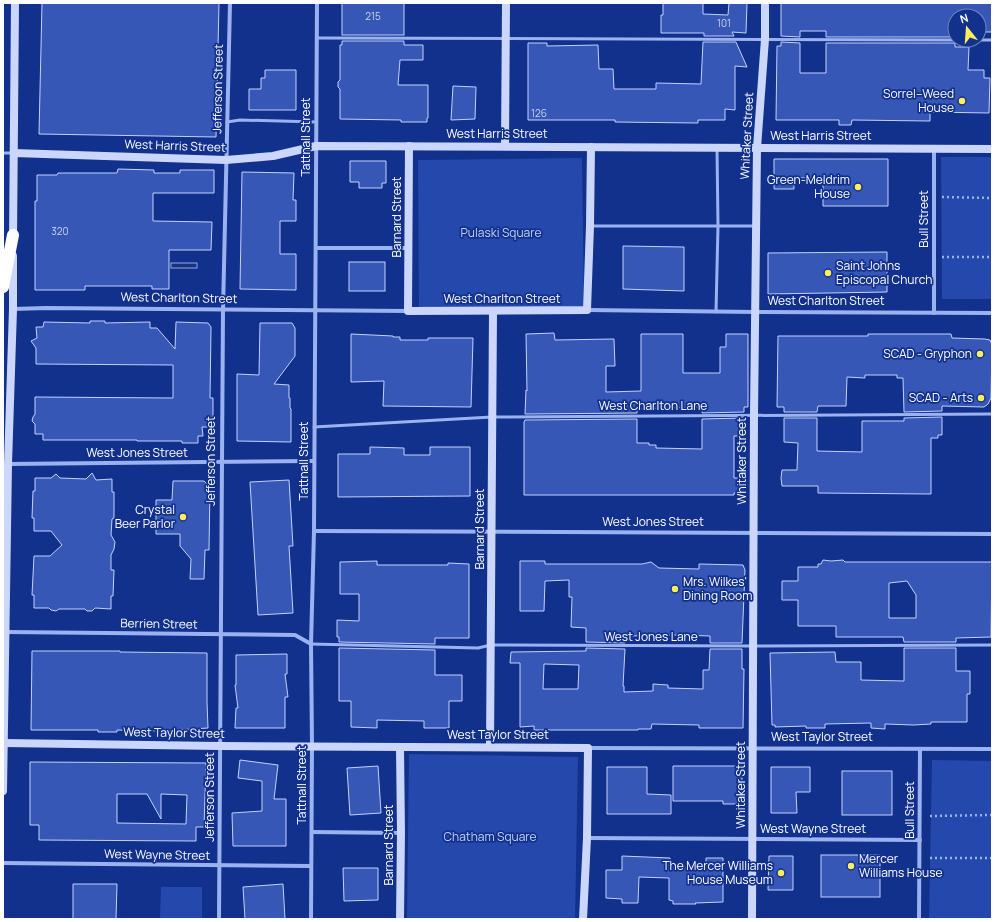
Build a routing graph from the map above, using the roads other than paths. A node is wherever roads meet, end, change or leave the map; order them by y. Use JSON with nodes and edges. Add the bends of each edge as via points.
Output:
{"nodes":[{"id":1,"x":15,"y":3,"type":"edge"},
{"id":2,"x":230,"y":3,"type":"edge"},
{"id":3,"x":317,"y":3,"type":"edge"},
{"id":4,"x":506,"y":3,"type":"edge"},
{"id":5,"x":765,"y":3,"type":"edge"},
{"id":6,"x":317,"y":38,"type":"junction"},
{"id":7,"x":506,"y":38,"type":"junction"},
{"id":8,"x":765,"y":38,"type":"junction"},
{"id":9,"x":947,"y":40,"type":"edge"},
{"id":10,"x":227,"y":122,"type":"junction"},
{"id":11,"x":316,"y":122,"type":"junction"},
{"id":12,"x":316,"y":146,"type":"junction"},
{"id":13,"x":409,"y":146,"type":"junction"},
{"id":14,"x":505,"y":146,"type":"junction"},
{"id":15,"x":591,"y":147,"type":"junction"},
{"id":16,"x":717,"y":147,"type":"junction"},
{"id":17,"x":757,"y":148,"type":"junction"},
{"id":18,"x":934,"y":149,"type":"junction"},
{"id":19,"x":992,"y":149,"type":"edge"},
{"id":20,"x":3,"y":153,"type":"edge"},
{"id":21,"x":14,"y":153,"type":"junction"},
{"id":22,"x":226,"y":160,"type":"junction"},
{"id":23,"x":590,"y":226,"type":"junction"},
{"id":24,"x":718,"y":226,"type":"junction"},
{"id":25,"x":756,"y":226,"type":"junction"},
{"id":26,"x":13,"y":235,"type":"junction"},
{"id":27,"x":316,"y":248,"type":"junction"},
{"id":28,"x":409,"y":248,"type":"junction"},
{"id":29,"x":3,"y":287,"type":"edge"},
{"id":30,"x":13,"y":309,"type":"junction"},
{"id":31,"x":223,"y":310,"type":"junction"},
{"id":32,"x":587,"y":310,"type":"junction"},
{"id":33,"x":315,"y":311,"type":"junction"},
{"id":34,"x":408,"y":311,"type":"junction"},
{"id":35,"x":493,"y":311,"type":"junction"},
{"id":36,"x":716,"y":312,"type":"junction"},
{"id":37,"x":756,"y":312,"type":"junction"},
{"id":38,"x":934,"y":313,"type":"junction"},
{"id":39,"x":992,"y":313,"type":"edge"},
{"id":40,"x":992,"y":414,"type":"edge"},
{"id":41,"x":754,"y":415,"type":"junction"},
{"id":42,"x":492,"y":416,"type":"junction"},
{"id":43,"x":314,"y":427,"type":"junction"},
{"id":44,"x":314,"y":461,"type":"junction"},
{"id":45,"x":221,"y":462,"type":"junction"},
{"id":46,"x":8,"y":464,"type":"junction"},
{"id":47,"x":314,"y":531,"type":"junction"},
{"id":48,"x":492,"y":532,"type":"junction"},
{"id":49,"x":754,"y":533,"type":"junction"},
{"id":50,"x":992,"y":534,"type":"edge"},
{"id":51,"x":5,"y":632,"type":"junction"},
{"id":52,"x":220,"y":635,"type":"junction"},
{"id":53,"x":311,"y":644,"type":"junction"},
{"id":54,"x":491,"y":645,"type":"junction"},
{"id":55,"x":754,"y":646,"type":"junction"},
{"id":56,"x":992,"y":646,"type":"edge"},
{"id":57,"x":3,"y":743,"type":"edge"},
{"id":58,"x":220,"y":746,"type":"junction"},
{"id":59,"x":312,"y":746,"type":"junction"},
{"id":60,"x":400,"y":747,"type":"junction"},
{"id":61,"x":490,"y":747,"type":"junction"},
{"id":62,"x":588,"y":748,"type":"junction"},
{"id":63,"x":753,"y":748,"type":"junction"},
{"id":64,"x":920,"y":749,"type":"junction"},
{"id":65,"x":992,"y":749,"type":"edge"},
{"id":66,"x":3,"y":791,"type":"edge"},
{"id":67,"x":312,"y":832,"type":"junction"},
{"id":68,"x":402,"y":832,"type":"junction"},
{"id":69,"x":586,"y":838,"type":"junction"},
{"id":70,"x":752,"y":839,"type":"junction"},
{"id":71,"x":920,"y":840,"type":"junction"},
{"id":72,"x":3,"y":863,"type":"edge"},
{"id":73,"x":220,"y":866,"type":"junction"},
{"id":74,"x":311,"y":866,"type":"junction"},
{"id":75,"x":219,"y":919,"type":"edge"},
{"id":76,"x":311,"y":919,"type":"edge"},
{"id":77,"x":400,"y":919,"type":"edge"},
{"id":78,"x":583,"y":919,"type":"edge"},
{"id":79,"x":752,"y":919,"type":"edge"},
{"id":80,"x":919,"y":919,"type":"edge"}],
"edges":[{"from":1,"to":21,"type":"street"},
{"from":2,"to":10,"type":"street","name":"Jefferson Street"},
{"from":3,"to":6,"type":"street","name":"Tattnall Street"},
{"from":4,"to":7,"type":"street"},
{"from":5,"to":8,"type":"street","name":"Whitaker Street"},
{"from":6,"to":7,"type":"lane"},
{"from":6,"to":11,"type":"street","name":"Tattnall Street"},
{"from":7,"to":8,"type":"lane"},
{"from":7,"to":14,"type":"street"},
{"from":8,"to":9,"type":"lane"},
{"from":8,"to":17,"type":"street","name":"Whitaker Street"},
{"from":10,"to":11,"type":"lane"},
{"from":10,"to":22,"type":"street","name":"Jefferson Street"},
{"from":11,"to":12,"type":"street","name":"Tattnall Street"},
{"from":12,"to":13,"type":"street","name":"West Harris Street"},
{"from":12,"to":22,"type":"street","name":"West Harris Street","via":[[273,156]]},
{"from":12,"to":27,"type":"street","name":"Tattnall Street"},
{"from":13,"to":14,"type":"street","name":"West Harris Street"},
{"from":13,"to":28,"type":"street","name":"Barnard Street"},
{"from":14,"to":15,"type":"street","name":"West Harris Street"},
{"from":15,"to":16,"type":"street","name":"West Harris Street"},
{"from":15,"to":23,"type":"street"},
{"from":16,"to":17,"type":"street","name":"West Harris Street"},
{"from":16,"to":24,"type":"lane"},
{"from":17,"to":18,"type":"street","name":"West Harris Street"},
{"from":17,"to":25,"type":"street","name":"Whitaker Street"},
{"from":18,"to":19,"type":"street","name":"West Harris Street"},
{"from":18,"to":38,"type":"street","name":"Bull Street"},
{"from":20,"to":21,"type":"lane","name":"West Harris Street"},
{"from":21,"to":22,"type":"street","name":"West Harris Street"},
{"from":21,"to":26,"type":"street"},
{"from":22,"to":31,"type":"street","name":"Jefferson Street"},
{"from":23,"to":24,"type":"lane"},
{"from":23,"to":32,"type":"street"},
{"from":24,"to":25,"type":"lane"},
{"from":24,"to":36,"type":"lane"},
{"from":25,"to":37,"type":"street","name":"Whitaker Street"},
{"from":26,"to":29,"type":"highway"},
{"from":26,"to":30,"type":"street"},
{"from":27,"to":28,"type":"street"},
{"from":27,"to":33,"type":"street","name":"Tattnall Street"},
{"from":28,"to":34,"type":"street","name":"Barnard Street"},
{"from":30,"to":31,"type":"street","name":"West Charlton Street"},
{"from":30,"to":46,"type":"street"},
{"from":31,"to":33,"type":"street","name":"West Charlton Street"},
{"from":31,"to":45,"type":"street","name":"Jefferson Street"},
{"from":32,"to":35,"type":"street","name":"West Charlton Street"},
{"from":32,"to":36,"type":"street","name":"West Charlton Street"},
{"from":33,"to":34,"type":"street","name":"West Charlton Street"},
{"from":33,"to":43,"type":"street","name":"Tattnall Street"},
{"from":34,"to":35,"type":"street","name":"West Charlton Street"},
{"from":35,"to":42,"type":"street","name":"Barnard Street"},
{"from":36,"to":37,"type":"street","name":"West Charlton Street"},
{"from":37,"to":38,"type":"street","name":"West Charlton Street"},
{"from":37,"to":41,"type":"street","name":"Whitaker Street"},
{"from":38,"to":39,"type":"street","name":"West Charlton Street"},
{"from":40,"to":41,"type":"lane","name":"West Charlton Lane"},
{"from":41,"to":42,"type":"lane","name":"West Charlton Lane"},
{"from":41,"to":49,"type":"street","name":"Whitaker Street"},
{"from":42,"to":43,"type":"lane","name":"West Charlton Lane"},
{"from":42,"to":48,"type":"street","name":"Barnard Street"},
{"from":43,"to":44,"type":"street","name":"Tattnall Street"},
{"from":44,"to":45,"type":"street","name":"West Jones Street"},
{"from":44,"to":47,"type":"street","name":"Tattnall Street"},
{"from":45,"to":46,"type":"street","name":"West Jones Street"},
{"from":45,"to":52,"type":"street","name":"Jefferson Street"},
{"from":46,"to":51,"type":"street"},
{"from":47,"to":48,"type":"street","name":"West Jones Street"},
{"from":47,"to":53,"type":"street","name":"Tattnall Street"},
{"from":48,"to":49,"type":"street","name":"West Jones Street"},
{"from":48,"to":54,"type":"street","name":"Barnard Street"},
{"from":49,"to":50,"type":"street","name":"West Jones Street"},
{"from":49,"to":55,"type":"street","name":"Whitaker Street"},
{"from":51,"to":52,"type":"street","name":"Berrien Street"},
{"from":51,"to":57,"type":"street"},
{"from":52,"to":53,"type":"street","name":"Berrien Street","via":[[295,635]]},
{"from":52,"to":58,"type":"street","name":"Jefferson Street"},
{"from":53,"to":54,"type":"lane","name":"West Jones Lane","via":[[478,648]]},
{"from":53,"to":59,"type":"street","name":"Tattnall Street"},
{"from":54,"to":55,"type":"lane","name":"West Jones Lane"},
{"from":54,"to":61,"type":"street","name":"Barnard Street"},
{"from":55,"to":56,"type":"lane","name":"West Jones Lane"},
{"from":55,"to":63,"type":"street","name":"Whitaker Street"},
{"from":57,"to":58,"type":"street","name":"West Taylor Street"},
{"from":57,"to":66,"type":"street"},
{"from":58,"to":59,"type":"street","name":"West Taylor Street"},
{"from":58,"to":73,"type":"street","name":"Jefferson Street"},
{"from":59,"to":60,"type":"street","name":"West Taylor Street"},
{"from":59,"to":67,"type":"street","name":"Tattnall Street"},
{"from":60,"to":61,"type":"street","name":"West Taylor Street"},
{"from":60,"to":68,"type":"street","name":"Barnard Street"},
{"from":61,"to":62,"type":"street","name":"West Taylor Street"},
{"from":62,"to":63,"type":"street","name":"West Taylor Street"},
{"from":62,"to":69,"type":"street"},
{"from":63,"to":64,"type":"street","name":"West Taylor Street"},
{"from":63,"to":70,"type":"street","name":"Whitaker Street"},
{"from":64,"to":65,"type":"street","name":"West Taylor Street"},
{"from":64,"to":71,"type":"street","name":"Bull Street"},
{"from":67,"to":68,"type":"street"},
{"from":67,"to":74,"type":"street","name":"Tattnall Street"},
{"from":68,"to":77,"type":"street","name":"Barnard Street"},
{"from":69,"to":70,"type":"street","name":"West Wayne Street"},
{"from":69,"to":78,"type":"street"},
{"from":70,"to":71,"type":"street","name":"West Wayne Street"},
{"from":70,"to":79,"type":"street","name":"Whitaker Street"},
{"from":71,"to":80,"type":"street","name":"Bull Street"},
{"from":72,"to":73,"type":"street","name":"West Wayne Street"},
{"from":73,"to":74,"type":"street","name":"West Wayne Street"},
{"from":73,"to":75,"type":"street","name":"Jefferson Street"},
{"from":74,"to":76,"type":"street","name":"Tattnall Street"}]}
